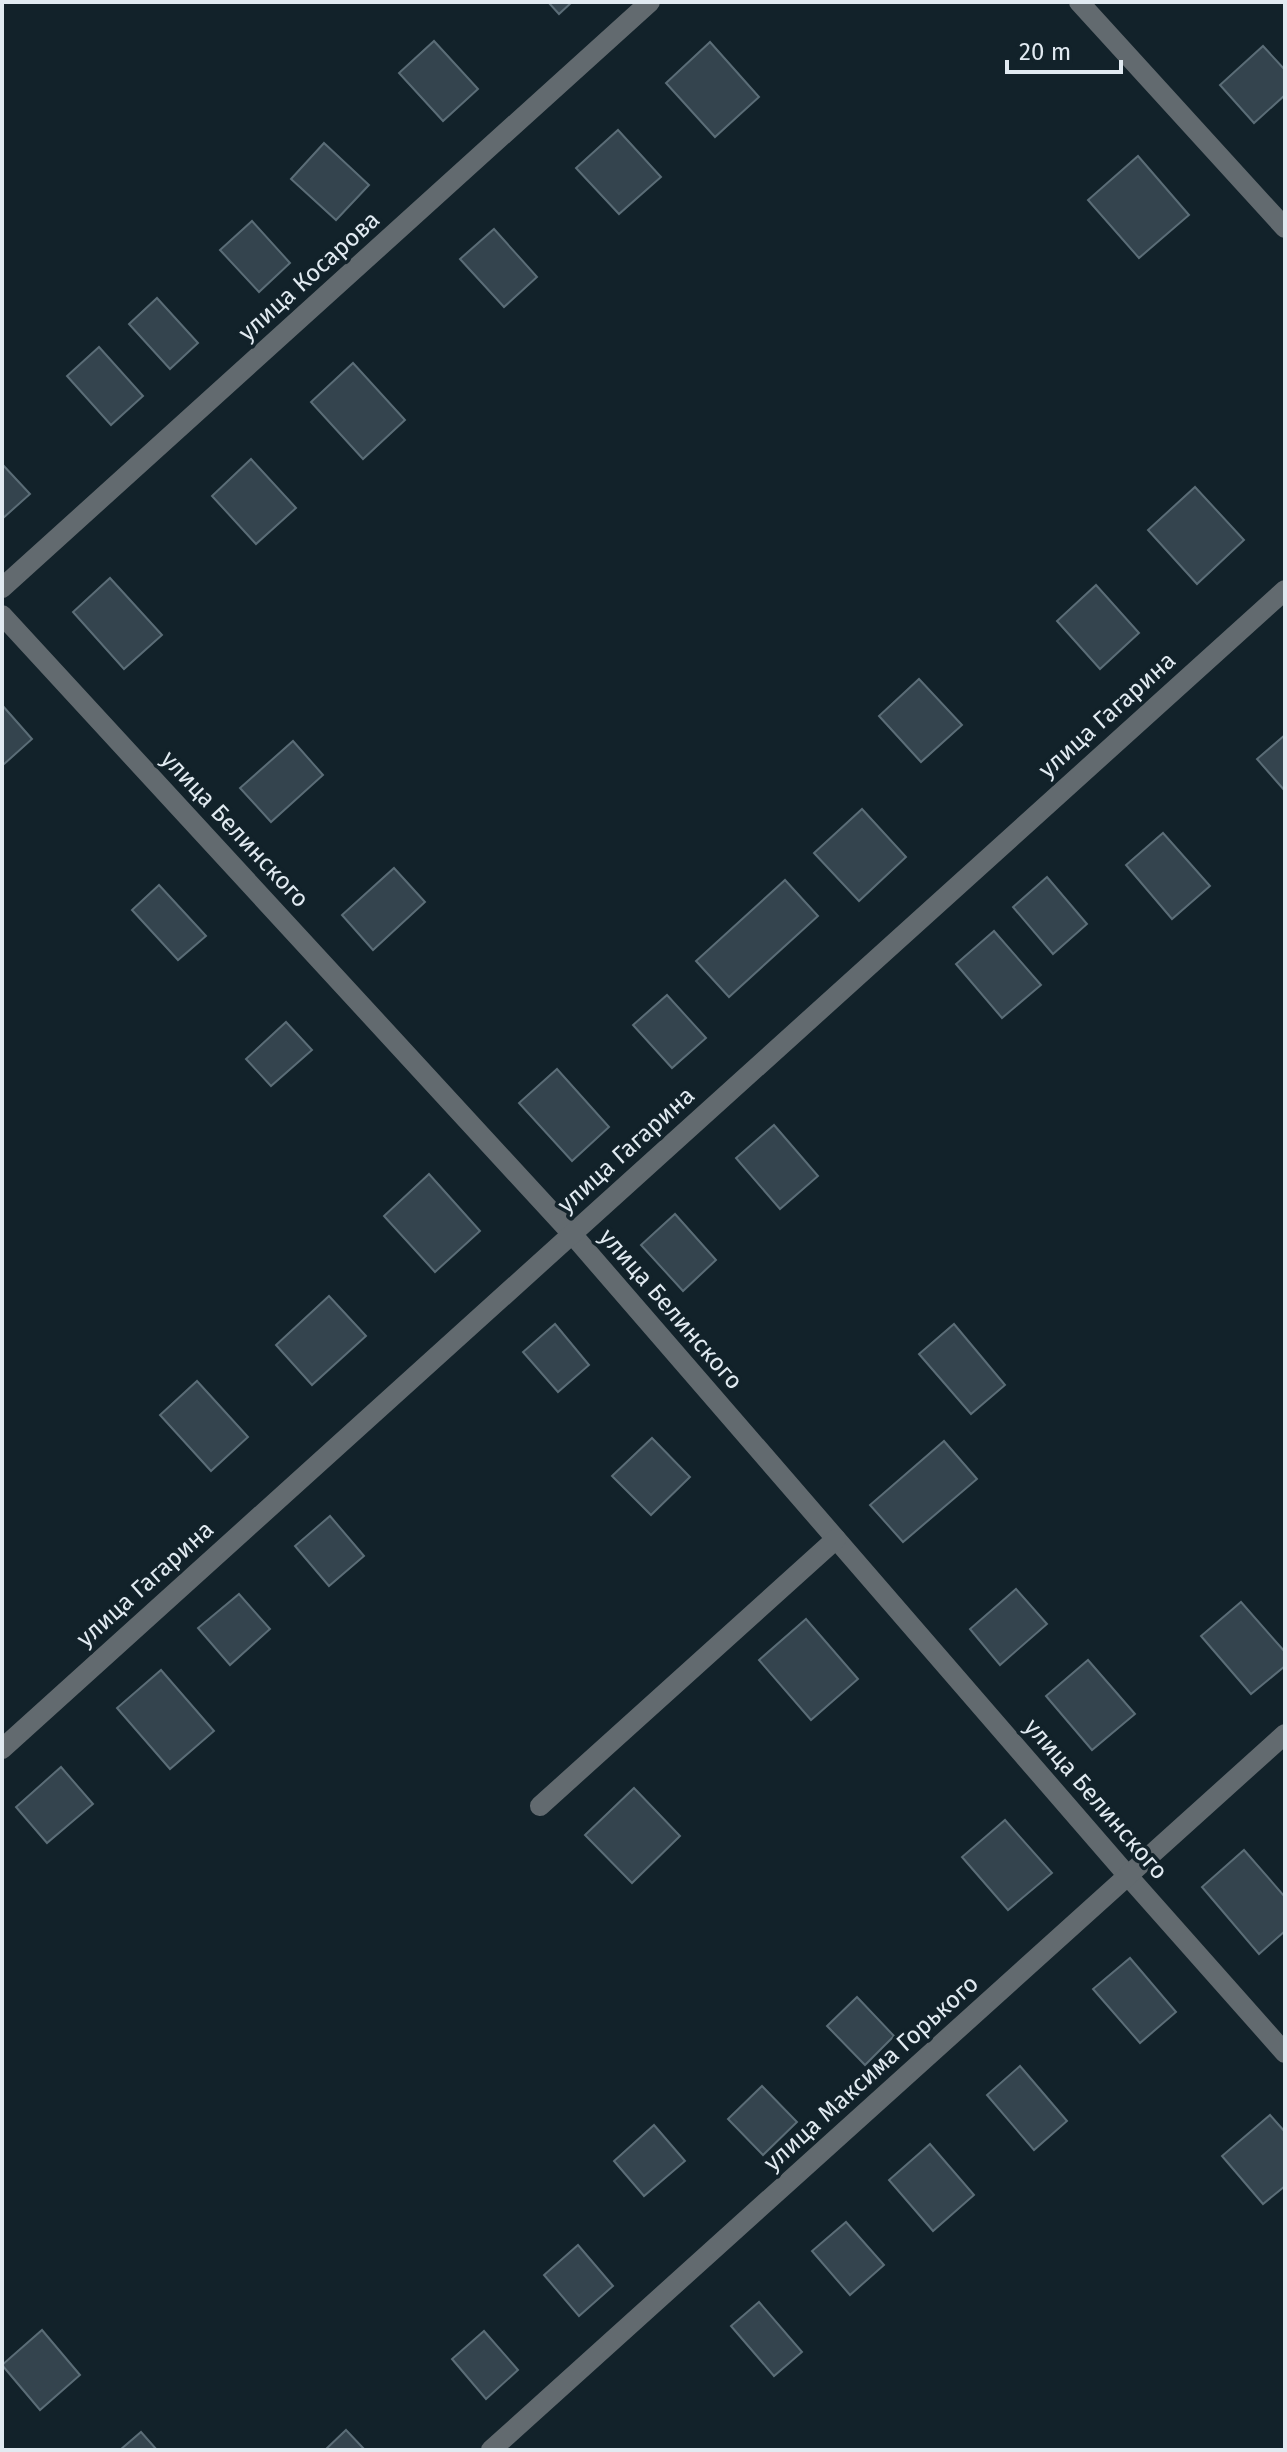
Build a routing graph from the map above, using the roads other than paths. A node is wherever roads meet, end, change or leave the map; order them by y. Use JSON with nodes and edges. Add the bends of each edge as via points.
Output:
{"nodes":[{"id":1,"x":650,"y":2,"type":"edge"},
{"id":2,"x":1079,"y":2,"type":"edge"},
{"id":3,"x":1285,"y":228,"type":"edge"},
{"id":4,"x":2,"y":588,"type":"edge"},
{"id":5,"x":1285,"y":590,"type":"edge"},
{"id":6,"x":2,"y":615,"type":"edge"},
{"id":7,"x":572,"y":1234,"type":"junction"},
{"id":8,"x":836,"y":1539,"type":"junction"},
{"id":9,"x":1285,"y":1734,"type":"edge"},
{"id":10,"x":2,"y":1749,"type":"edge"},
{"id":11,"x":540,"y":1806,"type":"dead end"},
{"id":12,"x":1128,"y":1876,"type":"junction"},
{"id":13,"x":1285,"y":2053,"type":"edge"},
{"id":14,"x":491,"y":2450,"type":"edge"}],
"edges":[{"from":1,"to":4,"type":"street","name":"улица Косарова"},
{"from":2,"to":3,"type":"street"},
{"from":5,"to":7,"type":"street","name":"улица Гагарина"},
{"from":6,"to":7,"type":"street","name":"улица Белинского"},
{"from":7,"to":8,"type":"street","name":"улица Белинского"},
{"from":7,"to":10,"type":"street","name":"улица Гагарина"},
{"from":8,"to":11,"type":"street"},
{"from":8,"to":12,"type":"street","name":"улица Белинского"},
{"from":9,"to":12,"type":"street","name":"улица Максима Горького"},
{"from":12,"to":13,"type":"street","name":"улица Белинского"},
{"from":12,"to":14,"type":"street","name":"улица Максима Горького"}]}
